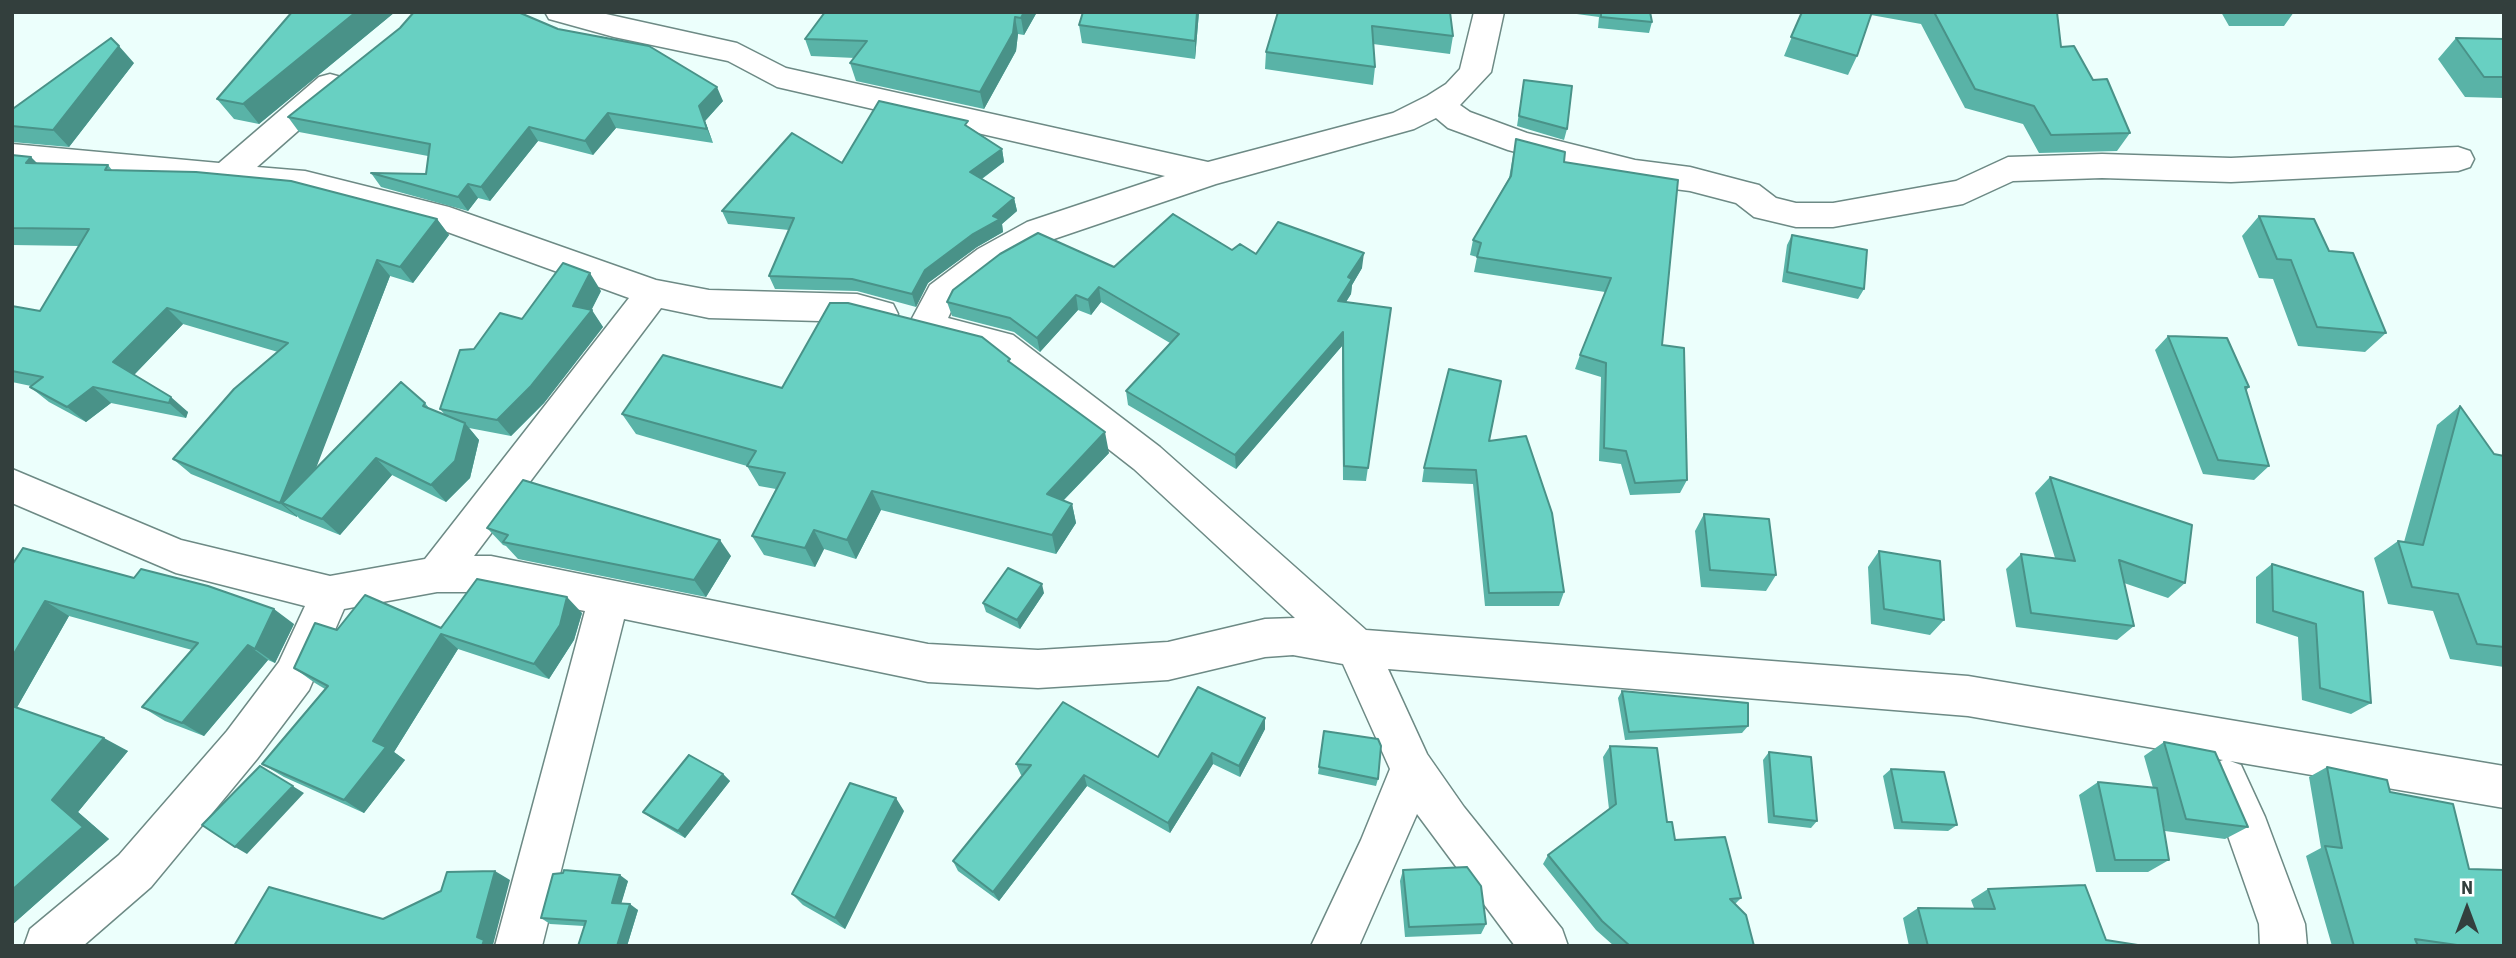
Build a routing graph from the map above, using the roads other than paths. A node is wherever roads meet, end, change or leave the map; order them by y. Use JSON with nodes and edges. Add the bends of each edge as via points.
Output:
{"nodes":[{"id":1,"x":560,"y":12,"type":"edge"},
{"id":2,"x":1489,"y":12,"type":"edge"},
{"id":3,"x":355,"y":65,"type":"edge"},
{"id":4,"x":1438,"y":104,"type":"junction"},
{"id":5,"x":12,"y":156,"type":"edge"},
{"id":6,"x":2458,"y":159,"type":"dead end"},
{"id":7,"x":1208,"y":174,"type":"junction"},
{"id":8,"x":226,"y":176,"type":"junction"},
{"id":9,"x":653,"y":293,"type":"junction"},
{"id":10,"x":926,"y":326,"type":"junction"},
{"id":11,"x":12,"y":485,"type":"edge"},
{"id":12,"x":437,"y":574,"type":"junction"},
{"id":13,"x":330,"y":594,"type":"junction"},
{"id":14,"x":609,"y":599,"type":"junction"},
{"id":15,"x":1357,"y":648,"type":"junction"},
{"id":16,"x":2206,"y":737,"type":"junction"},
{"id":17,"x":1412,"y":769,"type":"junction"},
{"id":18,"x":2504,"y":787,"type":"edge"},
{"id":19,"x":47,"y":946,"type":"edge"},
{"id":20,"x":518,"y":946,"type":"edge"},
{"id":21,"x":1334,"y":946,"type":"edge"},
{"id":22,"x":1545,"y":946,"type":"edge"},
{"id":23,"x":2284,"y":946,"type":"edge"}],
"edges":[{"from":1,"to":7,"type":"street","via":[[737,53],[777,76]]},
{"from":2,"to":4,"type":"street","via":[[1475,72]]},
{"from":3,"to":8,"type":"street"},
{"from":4,"to":6,"type":"street","via":[[1459,120],[1519,142],[1747,194],[1766,208],[1796,215],[1833,215],[1963,192],[2008,169],[2231,170]]},
{"from":4,"to":7,"type":"street","via":[[1403,121]]},
{"from":5,"to":8,"type":"street"},
{"from":7,"to":10,"type":"street","via":[[1039,231],[990,258],[942,293]]},
{"from":8,"to":9,"type":"street","via":[[305,184],[449,219]]},
{"from":9,"to":10,"type":"street","via":[[709,304],[857,308]]},
{"from":9,"to":12,"type":"street"},
{"from":10,"to":15,"type":"street","via":[[1000,345],[1147,458]]},
{"from":11,"to":13,"type":"street","via":[[176,556]]},
{"from":12,"to":13,"type":"street"},
{"from":12,"to":14,"type":"street","via":[[491,574]]},
{"from":13,"to":19,"type":"street","via":[[294,676],[242,745],[135,871]]},
{"from":14,"to":15,"type":"street","via":[[928,663],[1038,669],[1168,661],[1265,638],[1293,636]]},
{"from":14,"to":20,"type":"street"},
{"from":15,"to":16,"type":"street","via":[[1968,696]]},
{"from":15,"to":17,"type":"street"},
{"from":16,"to":18,"type":"street"},
{"from":16,"to":23,"type":"street","via":[[2249,833],[2282,924]]},
{"from":17,"to":21,"type":"street","via":[[1379,853]]},
{"from":17,"to":22,"type":"street"}]}
